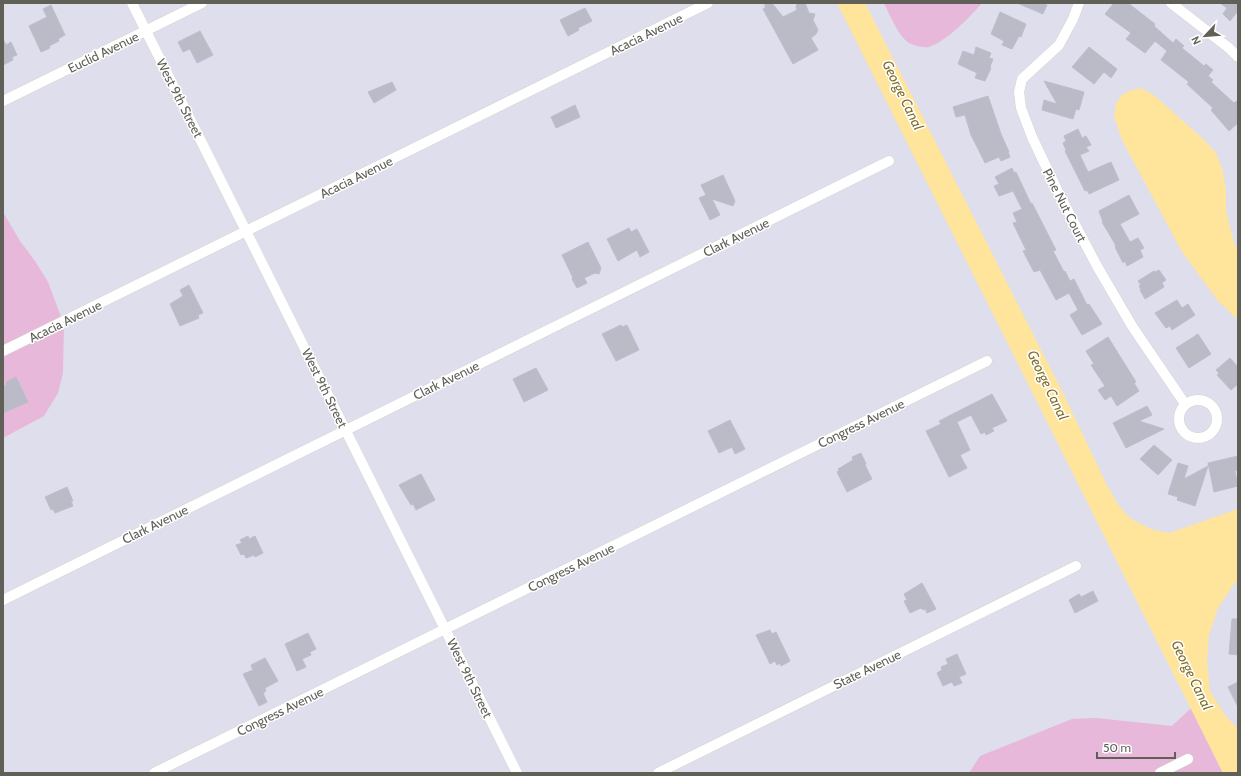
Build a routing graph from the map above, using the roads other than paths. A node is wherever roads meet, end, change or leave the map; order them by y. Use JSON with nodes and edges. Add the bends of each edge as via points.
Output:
{"nodes":[{"id":1,"x":132,"y":3,"type":"edge"},
{"id":2,"x":202,"y":3,"type":"edge"},
{"id":3,"x":708,"y":3,"type":"edge"},
{"id":4,"x":1079,"y":3,"type":"edge"},
{"id":5,"x":1171,"y":3,"type":"edge"},
{"id":6,"x":146,"y":31,"type":"junction"},
{"id":7,"x":1238,"y":57,"type":"edge"},
{"id":8,"x":3,"y":101,"type":"edge"},
{"id":9,"x":889,"y":161,"type":"dead end"},
{"id":10,"x":246,"y":231,"type":"junction"},
{"id":11,"x":3,"y":352,"type":"edge"},
{"id":12,"x":987,"y":361,"type":"dead end"},
{"id":13,"x":1185,"y":404,"type":"dead end"},
{"id":14,"x":345,"y":430,"type":"junction"},
{"id":15,"x":1076,"y":566,"type":"dead end"},
{"id":16,"x":3,"y":600,"type":"edge"},
{"id":17,"x":446,"y":629,"type":"junction"},
{"id":18,"x":1188,"y":759,"type":"dead end"},
{"id":19,"x":154,"y":773,"type":"edge"},
{"id":20,"x":517,"y":773,"type":"edge"},
{"id":21,"x":658,"y":773,"type":"edge"},
{"id":22,"x":1160,"y":773,"type":"edge"}],
"edges":[{"from":1,"to":6,"type":"street","name":"West 9th Street"},
{"from":2,"to":6,"type":"street","name":"Euclid Avenue"},
{"from":3,"to":10,"type":"street","name":"Acacia Avenue"},
{"from":4,"to":13,"type":"street","name":"Pine Nut Court","via":[[1059,44],[1022,79],[1019,92],[1021,108],[1058,194],[1097,266],[1132,326]]},
{"from":5,"to":7,"type":"street"},
{"from":6,"to":8,"type":"street","name":"Euclid Avenue"},
{"from":6,"to":10,"type":"street","name":"West 9th Street"},
{"from":9,"to":14,"type":"street","name":"Clark Avenue"},
{"from":10,"to":11,"type":"street","name":"Acacia Avenue"},
{"from":10,"to":14,"type":"street","name":"West 9th Street"},
{"from":12,"to":17,"type":"street","name":"Congress Avenue"},
{"from":14,"to":16,"type":"street","name":"Clark Avenue"},
{"from":14,"to":17,"type":"street","name":"West 9th Street"},
{"from":15,"to":21,"type":"street","name":"State Avenue"},
{"from":17,"to":19,"type":"street","name":"Congress Avenue"},
{"from":17,"to":20,"type":"street","name":"West 9th Street"},
{"from":18,"to":22,"type":"street"}]}
